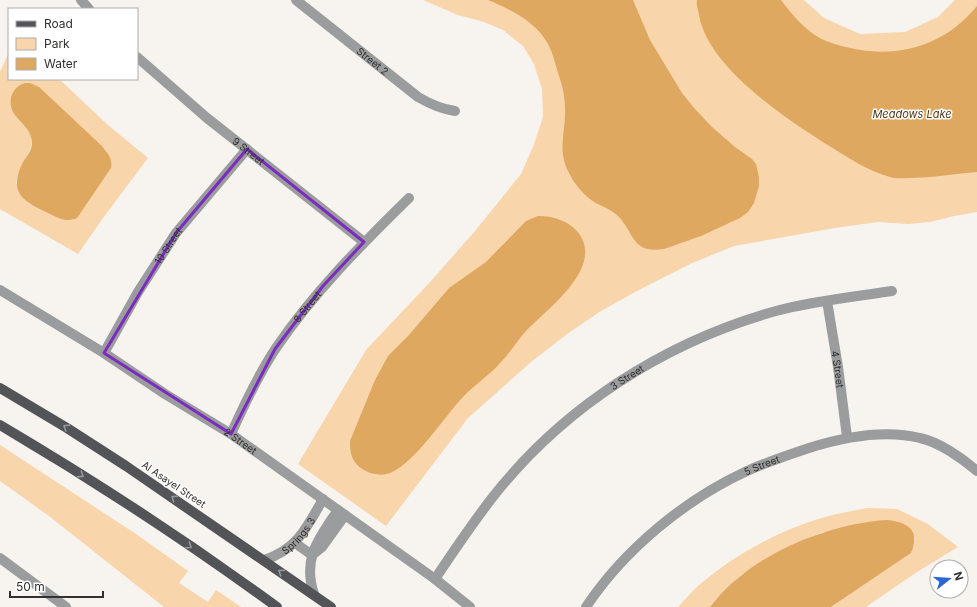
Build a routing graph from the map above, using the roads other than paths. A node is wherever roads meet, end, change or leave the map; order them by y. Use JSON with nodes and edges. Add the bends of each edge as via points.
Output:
{"nodes":[{"id":1,"x":81,"y":0,"type":"edge"},
{"id":2,"x":296,"y":0,"type":"edge"},
{"id":3,"x":88,"y":8,"type":"edge"},
{"id":4,"x":138,"y":58,"type":"edge"},
{"id":5,"x":454,"y":111,"type":"dead end"},
{"id":6,"x":247,"y":149,"type":"junction"},
{"id":7,"x":409,"y":198,"type":"dead end"},
{"id":8,"x":364,"y":242,"type":"junction"},
{"id":9,"x":0,"y":290,"type":"edge"},
{"id":10,"x":892,"y":291,"type":"dead end"},
{"id":11,"x":827,"y":300,"type":"junction"},
{"id":12,"x":104,"y":353,"type":"junction"},
{"id":13,"x":0,"y":388,"type":"edge"},
{"id":14,"x":0,"y":425,"type":"edge"},
{"id":15,"x":231,"y":434,"type":"junction"},
{"id":16,"x":847,"y":437,"type":"junction"},
{"id":17,"x":977,"y":471,"type":"edge"},
{"id":18,"x":324,"y":499,"type":"junction"},
{"id":19,"x":342,"y":512,"type":"junction"},
{"id":20,"x":295,"y":543,"type":"junction"},
{"id":21,"x":312,"y":555,"type":"junction"},
{"id":22,"x":0,"y":558,"type":"edge"},
{"id":23,"x":264,"y":560,"type":"junction"},
{"id":24,"x":435,"y":579,"type":"junction"},
{"id":25,"x":314,"y":594,"type":"junction"},
{"id":26,"x":66,"y":607,"type":"edge"},
{"id":27,"x":277,"y":607,"type":"edge"},
{"id":28,"x":331,"y":607,"type":"edge"},
{"id":29,"x":470,"y":607,"type":"edge"},
{"id":30,"x":586,"y":607,"type":"edge"}],
"edges":[{"from":1,"to":3,"type":"street"},
{"from":2,"to":5,"type":"street","name":"Street 2","via":[[418,98],[442,109]]},
{"from":4,"to":6,"type":"street","name":"9 Street"},
{"from":6,"to":8,"type":"street","name":"9 Street"},
{"from":6,"to":12,"type":"street","name":"10 Street","via":[[176,233],[138,292]]},
{"from":7,"to":8,"type":"street","name":"8 Street"},
{"from":8,"to":15,"type":"street","name":"8 Street","via":[[323,286],[276,349],[251,390]]},
{"from":9,"to":12,"type":"street","name":"2 Street"},
{"from":10,"to":11,"type":"street","name":"3 Street"},
{"from":11,"to":16,"type":"street","name":"4 Street"},
{"from":11,"to":24,"type":"street","name":"3 Street","via":[[776,311],[727,326],[680,347],[634,372],[592,401],[556,430],[518,468],[465,534]]},
{"from":12,"to":15,"type":"street","name":"2 Street"},
{"from":23,"to":13,"type":"main road","name":"Al Asayel Street","one_way":true,"via":[[126,466]]},
{"from":14,"to":27,"type":"main road","one_way":true,"via":[[155,523]]},
{"from":15,"to":18,"type":"street","name":"2 Street"},
{"from":16,"to":17,"type":"street","name":"5 Street","via":[[874,434],[920,438],[938,445]]},
{"from":16,"to":30,"type":"street","name":"5 Street","via":[[770,461],[709,492],[643,541],[614,571]]},
{"from":18,"to":19,"type":"street","name":"2 Street"},
{"from":18,"to":20,"type":"street","name":"Springs 3"},
{"from":19,"to":21,"type":"street","via":[[322,547]]},
{"from":19,"to":24,"type":"street","name":"2 Street"},
{"from":20,"to":21,"type":"street"},
{"from":20,"to":23,"type":"street","name":"Springs 3","via":[[281,554]]},
{"from":21,"to":25,"type":"street","via":[[310,575]]},
{"from":22,"to":26,"type":"street"},
{"from":25,"to":23,"type":"main road","name":"Al Asayel Street","one_way":true},
{"from":24,"to":29,"type":"street","name":"2 Street"},
{"from":25,"to":28,"type":"main road","name":"Al Asayel Street"}]}
